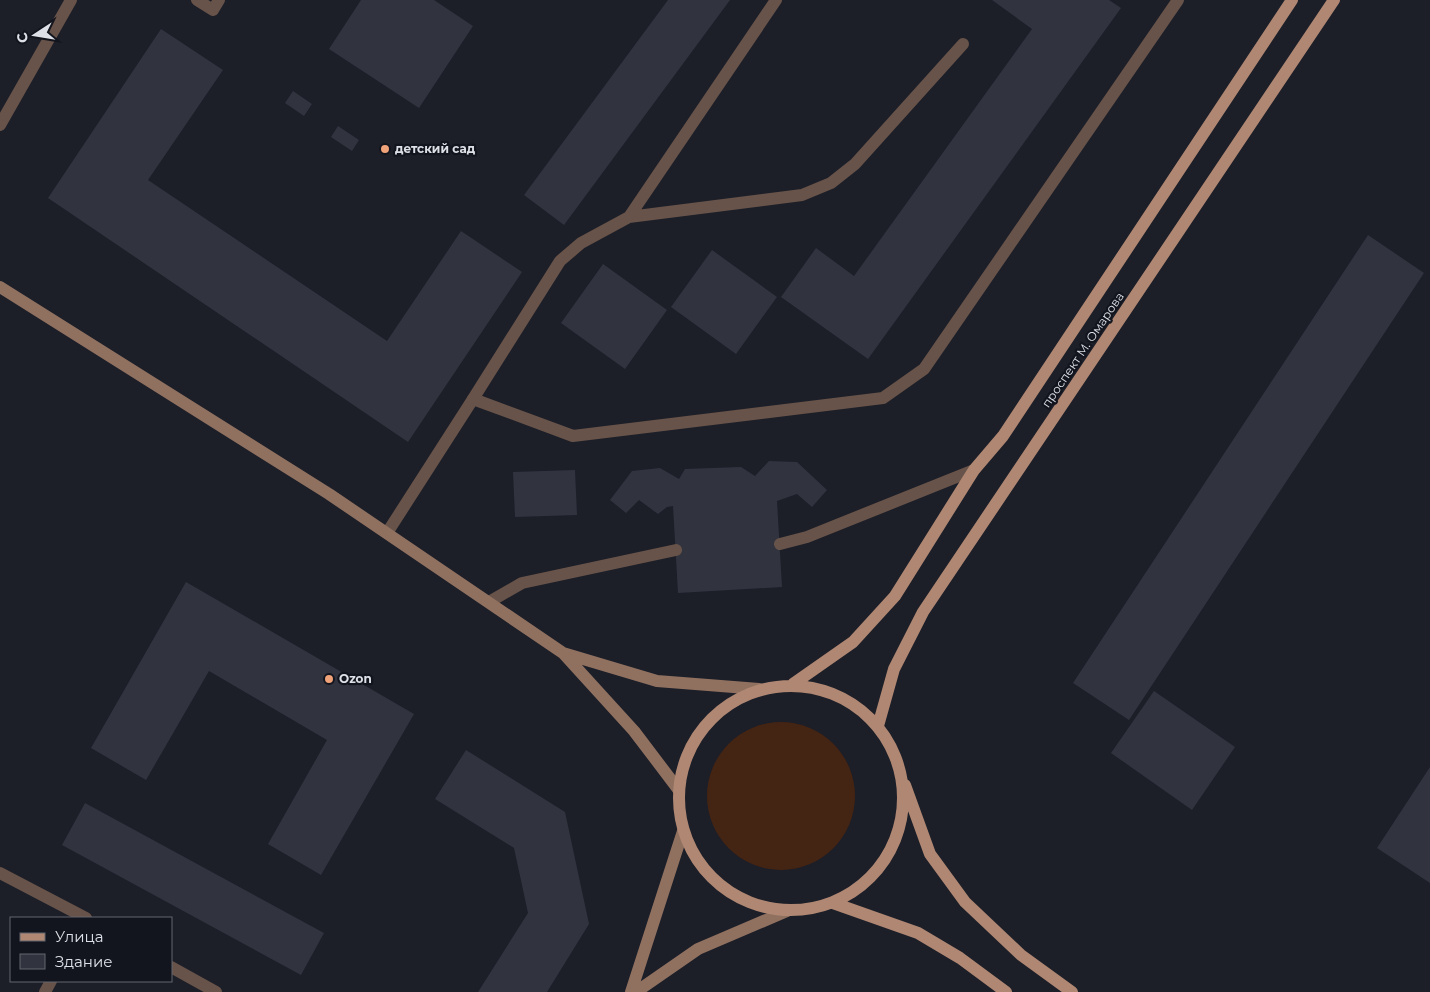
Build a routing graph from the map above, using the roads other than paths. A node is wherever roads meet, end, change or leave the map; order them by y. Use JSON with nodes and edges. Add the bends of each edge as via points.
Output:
{"nodes":[{"id":1,"x":71,"y":0,"type":"edge"},
{"id":2,"x":196,"y":0,"type":"edge"},
{"id":3,"x":219,"y":0,"type":"edge"},
{"id":4,"x":776,"y":0,"type":"edge"},
{"id":5,"x":1178,"y":0,"type":"edge"},
{"id":6,"x":1292,"y":0,"type":"edge"},
{"id":7,"x":1334,"y":0,"type":"edge"},
{"id":8,"x":963,"y":44,"type":"dead end"},
{"id":9,"x":0,"y":125,"type":"edge"},
{"id":10,"x":628,"y":216,"type":"junction"},
{"id":11,"x":0,"y":287,"type":"edge"},
{"id":12,"x":473,"y":399,"type":"junction"},
{"id":13,"x":974,"y":470,"type":"junction"},
{"id":14,"x":387,"y":533,"type":"junction"},
{"id":15,"x":780,"y":544,"type":"dead end"},
{"id":16,"x":676,"y":550,"type":"dead end"},
{"id":17,"x":488,"y":602,"type":"junction"},
{"id":18,"x":563,"y":653,"type":"junction"},
{"id":19,"x":793,"y":684,"type":"junction"},
{"id":20,"x":759,"y":689,"type":"junction"},
{"id":21,"x":878,"y":726,"type":"junction"},
{"id":22,"x":901,"y":774,"type":"junction"},
{"id":23,"x":678,"y":789,"type":"junction"},
{"id":24,"x":683,"y":831,"type":"junction"},
{"id":25,"x":0,"y":873,"type":"edge"},
{"id":26,"x":833,"y":903,"type":"junction"},
{"id":27,"x":787,"y":911,"type":"junction"},
{"id":28,"x":83,"y":917,"type":"edge"},
{"id":29,"x":172,"y":968,"type":"edge"},
{"id":30,"x":216,"y":992,"type":"edge"},
{"id":31,"x":631,"y":992,"type":"edge"},
{"id":32,"x":636,"y":992,"type":"edge"},
{"id":33,"x":1006,"y":992,"type":"edge"},
{"id":34,"x":1072,"y":992,"type":"edge"}],
"edges":[{"from":1,"to":9,"type":"street"},
{"from":2,"to":3,"type":"street","via":[[213,10]]},
{"from":4,"to":10,"type":"street"},
{"from":5,"to":12,"type":"street","via":[[924,369],[883,398],[573,436]]},
{"from":6,"to":13,"type":"main road","name":"проспект М. Омарова","via":[[1003,436]]},
{"from":7,"to":21,"type":"main road","name":"проспект М. Омарова","via":[[923,612],[894,669]]},
{"from":8,"to":10,"type":"street","via":[[855,164],[831,183],[802,195]]},
{"from":10,"to":12,"type":"street","via":[[581,243],[560,261]]},
{"from":11,"to":14,"type":"street"},
{"from":12,"to":14,"type":"street"},
{"from":13,"to":15,"type":"street"},
{"from":13,"to":19,"type":"main road","name":"проспект М. Омарова","via":[[895,596],[853,642]]},
{"from":14,"to":17,"type":"street"},
{"from":16,"to":17,"type":"street","via":[[522,584]]},
{"from":17,"to":18,"type":"street"},
{"from":18,"to":20,"type":"street","via":[[657,681]]},
{"from":18,"to":23,"type":"street","via":[[634,731]]},
{"from":19,"to":20,"type":"main road"},
{"from":19,"to":21,"type":"main road","via":[[825,690],[854,704]]},
{"from":20,"to":23,"type":"main road","via":[[719,711],[702,731],[691,745]]},
{"from":21,"to":22,"type":"main road"},
{"from":22,"to":26,"type":"main road","via":[[903,814],[891,851],[866,882]]},
{"from":22,"to":34,"type":"main road","via":[[930,854],[965,902],[1021,955]]},
{"from":23,"to":24,"type":"main road"},
{"from":24,"to":27,"type":"main road","via":[[698,862],[722,888],[752,904]]},
{"from":24,"to":31,"type":"street"},
{"from":25,"to":28,"type":"street"},
{"from":26,"to":27,"type":"main road"},
{"from":26,"to":33,"type":"main road","via":[[918,934],[960,958]]},
{"from":27,"to":32,"type":"street","via":[[698,949]]},
{"from":29,"to":30,"type":"street"}]}
